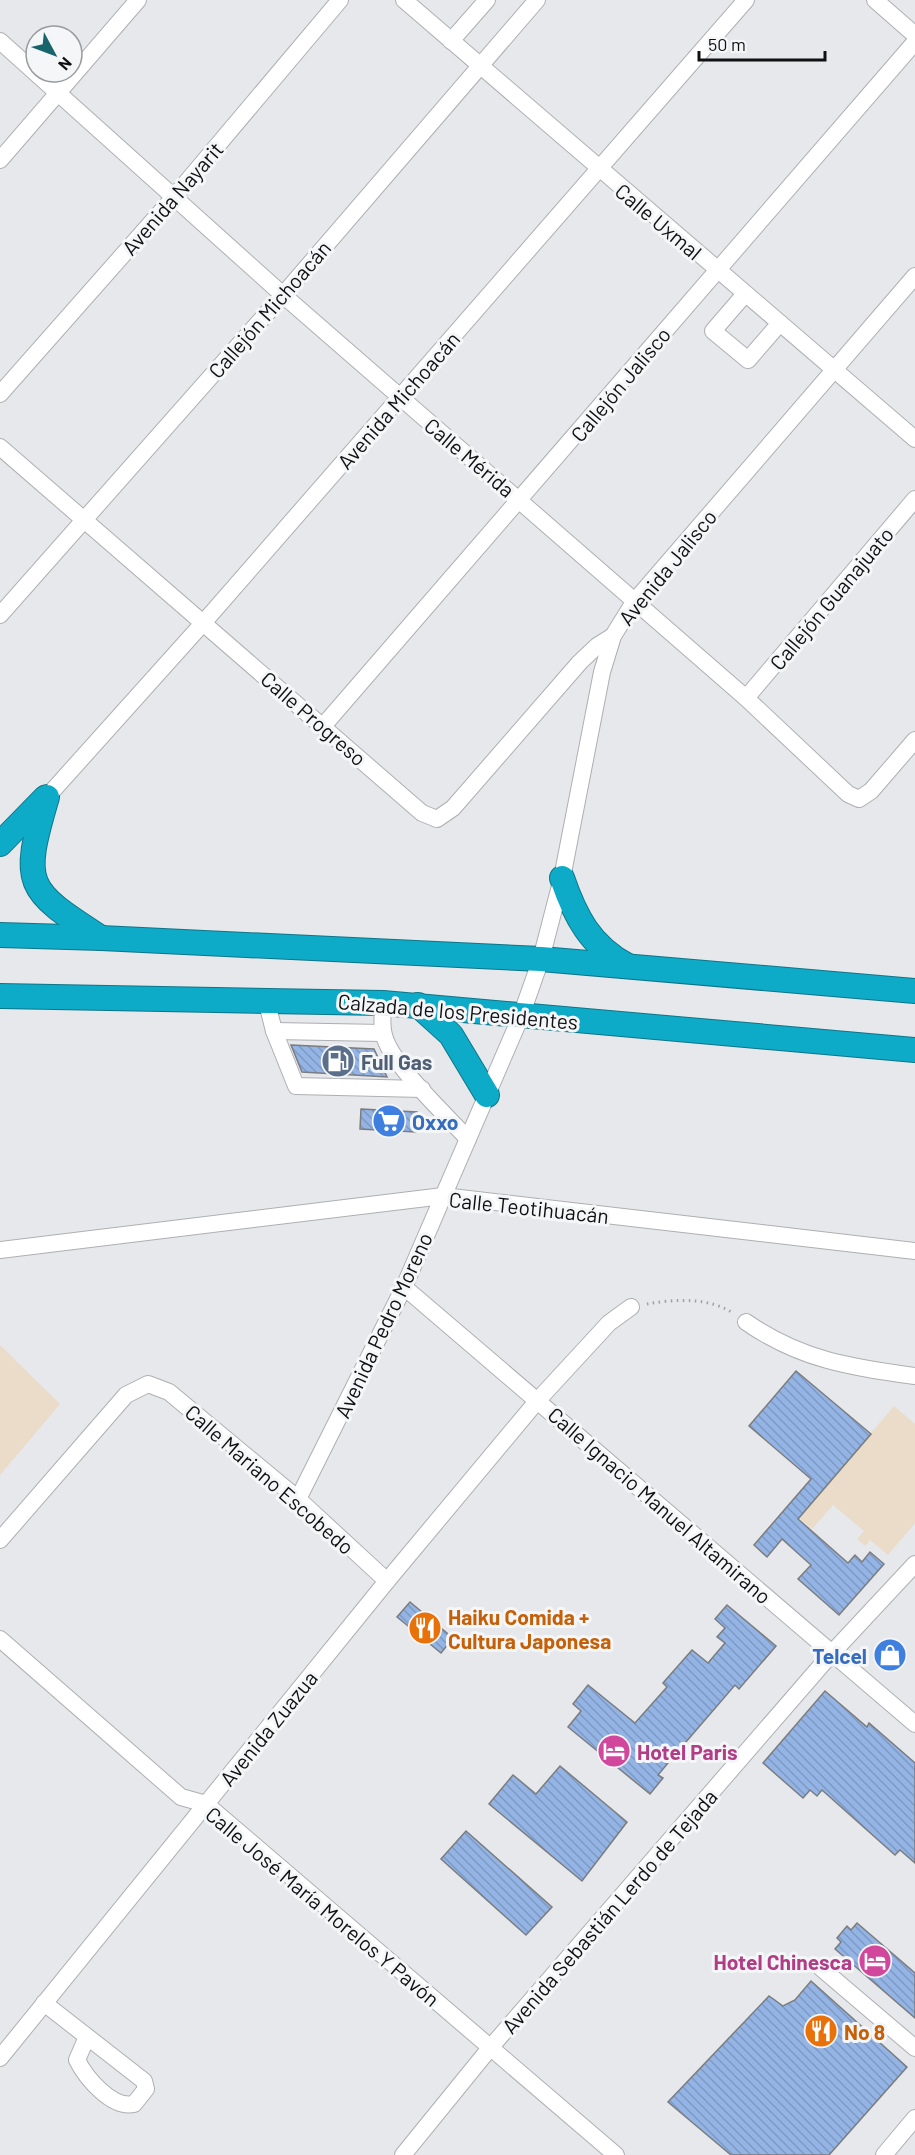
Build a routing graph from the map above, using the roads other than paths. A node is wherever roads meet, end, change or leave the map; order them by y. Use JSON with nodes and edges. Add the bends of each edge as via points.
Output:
{"nodes":[{"id":1,"x":138,"y":0,"type":"edge"},
{"id":2,"x":340,"y":0,"type":"edge"},
{"id":3,"x":404,"y":0,"type":"edge"},
{"id":4,"x":487,"y":0,"type":"edge"},
{"id":5,"x":537,"y":0,"type":"edge"},
{"id":6,"x":746,"y":0,"type":"edge"},
{"id":7,"x":875,"y":0,"type":"edge"},
{"id":8,"x":915,"y":35,"type":"edge"},
{"id":9,"x":0,"y":41,"type":"edge"},
{"id":10,"x":451,"y":41,"type":"junction"},
{"id":11,"x":915,"y":42,"type":"edge"},
{"id":12,"x":479,"y":65,"type":"junction"},
{"id":13,"x":59,"y":94,"type":"junction"},
{"id":14,"x":0,"y":160,"type":"edge"},
{"id":15,"x":597,"y":169,"type":"junction"},
{"id":16,"x":174,"y":197,"type":"junction"},
{"id":17,"x":717,"y":270,"type":"junction"},
{"id":18,"x":915,"y":276,"type":"edge"},
{"id":19,"x":745,"y":294,"type":"junction"},
{"id":20,"x":283,"y":295,"type":"junction"},
{"id":21,"x":780,"y":323,"type":"junction"},
{"id":22,"x":833,"y":369,"type":"junction"},
{"id":23,"x":0,"y":394,"type":"edge"},
{"id":24,"x":400,"y":397,"type":"junction"},
{"id":25,"x":915,"y":439,"type":"edge"},
{"id":26,"x":0,"y":447,"type":"edge"},
{"id":27,"x":915,"y":499,"type":"edge"},
{"id":28,"x":521,"y":500,"type":"junction"},
{"id":29,"x":85,"y":518,"type":"junction"},
{"id":30,"x":634,"y":602,"type":"junction"},
{"id":31,"x":0,"y":615,"type":"edge"},
{"id":32,"x":204,"y":622,"type":"junction"},
{"id":33,"x":614,"y":636,"type":"junction"},
{"id":34,"x":746,"y":698,"type":"junction"},
{"id":35,"x":324,"y":725,"type":"junction"},
{"id":36,"x":915,"y":740,"type":"edge"},
{"id":37,"x":47,"y":797,"type":"junction"},
{"id":38,"x":0,"y":844,"type":"edge"},
{"id":39,"x":562,"y":878,"type":"junction"},
{"id":40,"x":0,"y":935,"type":"edge"},
{"id":41,"x":101,"y":938,"type":"junction"},
{"id":42,"x":541,"y":959,"type":"junction"},
{"id":43,"x":630,"y":967,"type":"junction"},
{"id":44,"x":915,"y":991,"type":"edge"},
{"id":45,"x":0,"y":996,"type":"edge"},
{"id":46,"x":266,"y":999,"type":"junction"},
{"id":47,"x":383,"y":1003,"type":"junction"},
{"id":48,"x":418,"y":1005,"type":"junction"},
{"id":49,"x":521,"y":1016,"type":"junction"},
{"id":50,"x":274,"y":1031,"type":"junction"},
{"id":51,"x":383,"y":1033,"type":"junction"},
{"id":52,"x":915,"y":1050,"type":"edge"},
{"id":53,"x":422,"y":1089,"type":"junction"},
{"id":54,"x":487,"y":1095,"type":"junction"},
{"id":55,"x":468,"y":1139,"type":"junction"},
{"id":56,"x":443,"y":1197,"type":"junction"},
{"id":57,"x":0,"y":1250,"type":"edge"},
{"id":58,"x":915,"y":1251,"type":"edge"},
{"id":59,"x":404,"y":1287,"type":"junction"},
{"id":60,"x":631,"y":1307,"type":"road end"},
{"id":61,"x":746,"y":1322,"type":"road end"},
{"id":62,"x":915,"y":1376,"type":"edge"},
{"id":63,"x":538,"y":1400,"type":"junction"},
{"id":64,"x":298,"y":1499,"type":"junction"},
{"id":65,"x":0,"y":1540,"type":"edge"},
{"id":66,"x":915,"y":1564,"type":"edge"},
{"id":67,"x":387,"y":1581,"type":"junction"},
{"id":68,"x":0,"y":1639,"type":"edge"},
{"id":69,"x":832,"y":1653,"type":"junction"},
{"id":70,"x":915,"y":1724,"type":"edge"},
{"id":71,"x":206,"y":1804,"type":"junction"},
{"id":72,"x":821,"y":1968,"type":"dead end"},
{"id":73,"x":44,"y":2003,"type":"junction"},
{"id":74,"x":86,"y":2039,"type":"dead end"},
{"id":75,"x":490,"y":2048,"type":"junction"},
{"id":76,"x":915,"y":2048,"type":"edge"},
{"id":77,"x":0,"y":2058,"type":"edge"},
{"id":78,"x":912,"y":2128,"type":"edge"},
{"id":79,"x":403,"y":2155,"type":"edge"},
{"id":80,"x":616,"y":2155,"type":"edge"},
{"id":81,"x":884,"y":2155,"type":"edge"}],
"edges":[{"from":1,"to":13,"type":"street"},
{"from":2,"to":16,"type":"street","name":"Avenida Nayarit"},
{"from":3,"to":10,"type":"street","name":"Calle Uxmal"},
{"from":4,"to":10,"type":"street"},
{"from":5,"to":12,"type":"street","name":"Callejón Michoacán"},
{"from":6,"to":15,"type":"street","name":"Avenida Michoacán"},
{"from":7,"to":8,"type":"street"},
{"from":9,"to":13,"type":"street","name":"Calle Mérida"},
{"from":10,"to":12,"type":"street","name":"Calle Uxmal"},
{"from":11,"to":17,"type":"street","name":"Callejón Jalisco"},
{"from":12,"to":15,"type":"street","name":"Calle Uxmal"},
{"from":12,"to":20,"type":"street","name":"Callejón Michoacán"},
{"from":13,"to":14,"type":"street"},
{"from":13,"to":16,"type":"street","name":"Calle Mérida"},
{"from":15,"to":17,"type":"street","name":"Calle Uxmal"},
{"from":15,"to":24,"type":"street","name":"Avenida Michoacán"},
{"from":16,"to":20,"type":"street","name":"Calle Mérida"},
{"from":16,"to":23,"type":"street","name":"Avenida Nayarit"},
{"from":17,"to":19,"type":"street","name":"Calle Uxmal"},
{"from":17,"to":28,"type":"street","name":"Callejón Jalisco"},
{"from":18,"to":22,"type":"street","name":"Avenida Jalisco"},
{"from":19,"to":21,"type":"street","name":"Calle Uxmal"},
{"from":19,"to":21,"type":"street","via":[[713,332],[748,360]]},
{"from":20,"to":24,"type":"street","name":"Calle Mérida"},
{"from":20,"to":29,"type":"street","name":"Callejón Michoacán"},
{"from":21,"to":22,"type":"street","name":"Calle Uxmal"},
{"from":22,"to":25,"type":"street","name":"Calle Uxmal"},
{"from":22,"to":30,"type":"street","name":"Avenida Jalisco"},
{"from":24,"to":28,"type":"street","name":"Calle Mérida"},
{"from":24,"to":32,"type":"street","name":"Avenida Michoacán"},
{"from":26,"to":29,"type":"street","name":"Calle Progreso"},
{"from":27,"to":34,"type":"street","name":"Callejón Guanajuato"},
{"from":28,"to":30,"type":"street","name":"Calle Mérida"},
{"from":28,"to":35,"type":"street","name":"Callejón Jalisco"},
{"from":29,"to":31,"type":"street","name":"Callejón Michoacán"},
{"from":29,"to":32,"type":"street","name":"Calle Progreso"},
{"from":30,"to":33,"type":"street","name":"Avenida Jalisco"},
{"from":30,"to":34,"type":"street","name":"Calle Mérida"},
{"from":32,"to":35,"type":"street","name":"Calle Progreso"},
{"from":32,"to":37,"type":"street","name":"Avenida Michoacán"},
{"from":33,"to":35,"type":"street","name":"Calle Progreso","via":[[580,662],[453,808],[437,819],[422,813]]},
{"from":33,"to":39,"type":"street","name":"Avenida Jalisco","via":[[602,672]]},
{"from":34,"to":36,"type":"street","name":"Calle Mérida","via":[[848,794],[860,799]]},
{"from":37,"to":38,"type":"highway"},
{"from":37,"to":41,"type":"highway","via":[[31,860],[34,881],[44,898]]},
{"from":39,"to":42,"type":"street","name":"Avenida Jalisco"},
{"from":39,"to":43,"type":"highway","via":[[585,931],[613,958]]},
{"from":40,"to":41,"type":"highway"},
{"from":41,"to":42,"type":"highway"},
{"from":42,"to":43,"type":"highway"},
{"from":42,"to":49,"type":"street","name":"Avenida Jalisco"},
{"from":43,"to":44,"type":"highway"},
{"from":45,"to":46,"type":"highway","name":"Calzada de los Presidentes"},
{"from":46,"to":47,"type":"highway","name":"Calzada de los Presidentes"},
{"from":46,"to":50,"type":"street"},
{"from":47,"to":48,"type":"highway","name":"Calzada de los Presidentes"},
{"from":47,"to":51,"type":"street"},
{"from":48,"to":49,"type":"highway","name":"Calzada de los Presidentes"},
{"from":48,"to":54,"type":"highway","via":[[451,1035]]},
{"from":49,"to":52,"type":"highway","name":"Calzada de los Presidentes"},
{"from":49,"to":54,"type":"street","name":"Avenida Pedro Moreno"},
{"from":50,"to":51,"type":"street"},
{"from":50,"to":53,"type":"street","via":[[293,1081],[301,1088]]},
{"from":51,"to":53,"type":"street","via":[[386,1043]]},
{"from":53,"to":55,"type":"street"},
{"from":54,"to":55,"type":"street","name":"Avenida Pedro Moreno"},
{"from":55,"to":56,"type":"street","name":"Avenida Pedro Moreno"},
{"from":56,"to":57,"type":"street","name":"Calle Teotihuacán"},
{"from":56,"to":58,"type":"street","name":"Calle Teotihuacán"},
{"from":56,"to":59,"type":"street","name":"Avenida Pedro Moreno"},
{"from":59,"to":63,"type":"street","name":"Calle Ignacio Manuel Altamirano"},
{"from":59,"to":64,"type":"street","name":"Avenida Pedro Moreno"},
{"from":60,"to":63,"type":"street","name":"Avenida Zuazua","via":[[609,1323]]},
{"from":61,"to":62,"type":"street","via":[[773,1341],[804,1354],[844,1366]]},
{"from":63,"to":67,"type":"street","name":"Avenida Zuazua"},
{"from":63,"to":69,"type":"street","name":"Calle Ignacio Manuel Altamirano"},
{"from":64,"to":65,"type":"street","name":"Calle Mariano Escobedo","via":[[169,1392],[148,1384],[126,1395]]},
{"from":64,"to":67,"type":"street","name":"Calle Mariano Escobedo"},
{"from":66,"to":69,"type":"street","name":"Avenida Sebastián Lerdo de Tejada"},
{"from":67,"to":71,"type":"street","name":"Avenida Zuazua"},
{"from":68,"to":71,"type":"street","name":"Calle José María Morelos Y Pavón","via":[[181,1797]]},
{"from":69,"to":70,"type":"street","name":"Calle Ignacio Manuel Altamirano"},
{"from":69,"to":75,"type":"street","name":"Avenida Sebastián Lerdo de Tejada"},
{"from":71,"to":73,"type":"street","name":"Avenida Zuazua"},
{"from":71,"to":75,"type":"street","name":"Calle José María Morelos Y Pavón"},
{"from":72,"to":76,"type":"street"},
{"from":73,"to":74,"type":"street"},
{"from":73,"to":77,"type":"street","name":"Avenida Zuazua"},
{"from":75,"to":79,"type":"street","name":"Avenida Sebastián Lerdo de Tejada"},
{"from":75,"to":80,"type":"street","name":"Calle José María Morelos Y Pavón"},
{"from":78,"to":81,"type":"street"}]}
